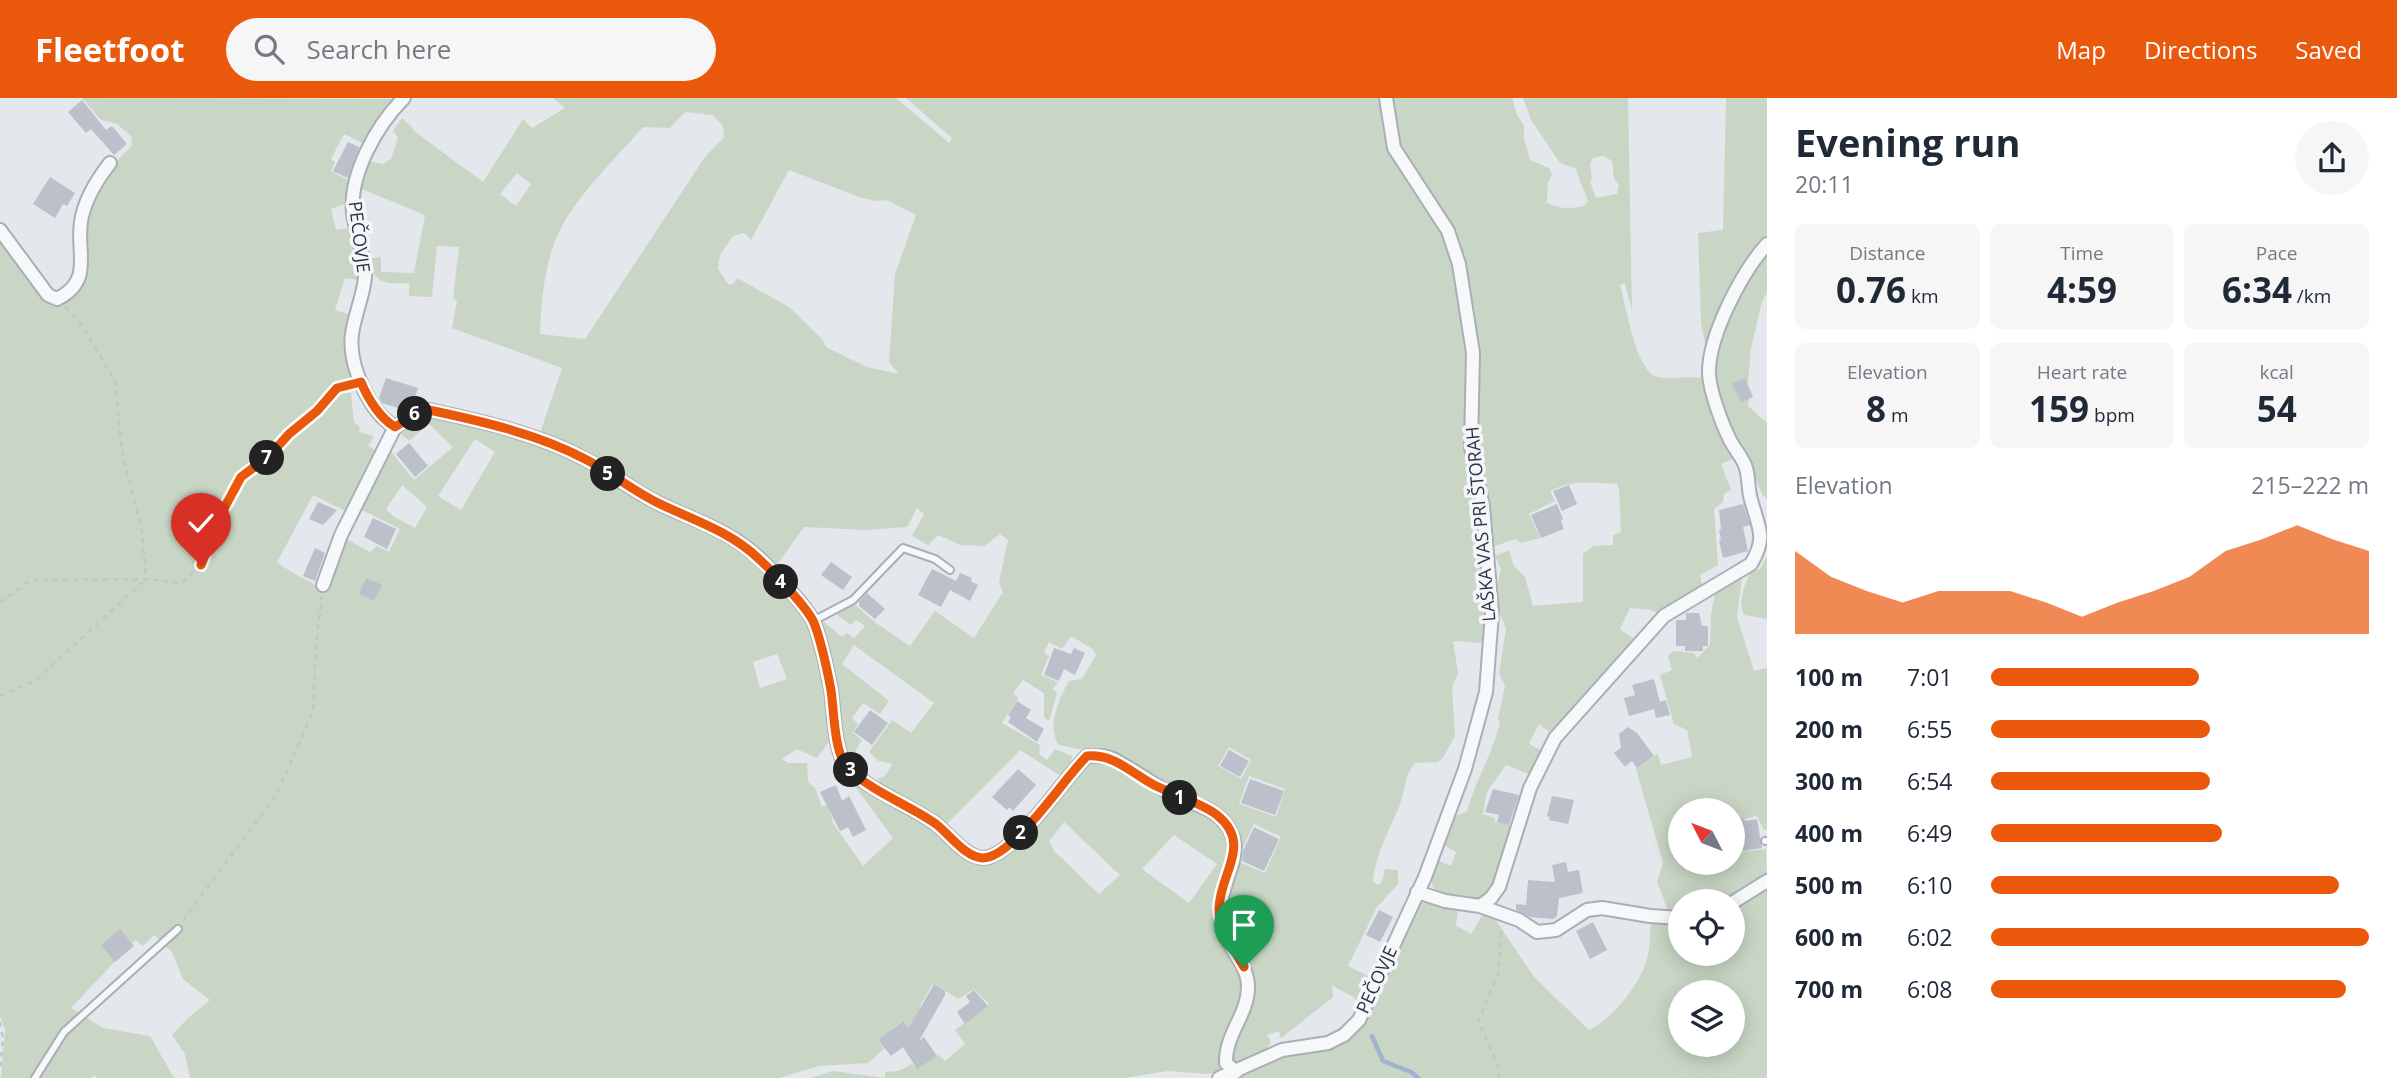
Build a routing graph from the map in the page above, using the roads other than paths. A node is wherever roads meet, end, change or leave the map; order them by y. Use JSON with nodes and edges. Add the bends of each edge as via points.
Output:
{"nodes":[{"id":1,"x":404,"y":98,"type":"edge"},
{"id":2,"x":1387,"y":98,"type":"edge"},
{"id":3,"x":110,"y":163,"type":"dead end"},
{"id":4,"x":0,"y":230,"type":"edge"},
{"id":5,"x":1767,"y":244,"type":"edge"},
{"id":6,"x":395,"y":427,"type":"junction"},
{"id":7,"x":950,"y":570,"type":"dead end"},
{"id":8,"x":323,"y":585,"type":"road end"},
{"id":9,"x":813,"y":621,"type":"junction"},
{"id":10,"x":1767,"y":881,"type":"edge"},
{"id":11,"x":1417,"y":892,"type":"junction"},
{"id":12,"x":1745,"y":895,"type":"edge"},
{"id":13,"x":1480,"y":906,"type":"junction"},
{"id":14,"x":1668,"y":917,"type":"edge"},
{"id":15,"x":178,"y":929,"type":"road end"},
{"id":16,"x":1236,"y":1072,"type":"junction"},
{"id":17,"x":35,"y":1078,"type":"edge"},
{"id":18,"x":1219,"y":1078,"type":"edge"}],
"edges":[{"from":1,"to":6,"type":"street","name":"PEČOVJE","via":[[382,122],[354,183],[353,212],[366,277],[352,336],[353,362],[365,391],[386,422]]},
{"from":2,"to":11,"type":"street","name":"LAŠKA VAS PRI ŠTORAH","via":[[1394,148],[1448,231],[1459,264],[1473,353],[1471,447],[1483,507],[1492,612],[1486,692],[1465,769]]},
{"from":3,"to":4,"type":"street","via":[[87,198],[80,223],[82,262],[78,280],[68,294],[57,299],[48,295]]},
{"from":5,"to":13,"type":"street","via":[[1726,311],[1709,376],[1729,439],[1746,468],[1764,535],[1761,551],[1752,564],[1664,616],[1555,738],[1530,788],[1499,887]]},
{"from":6,"to":8,"type":"street","via":[[341,535]]},
{"from":6,"to":9,"type":"street","via":[[429,410],[514,432],[578,455],[658,503],[741,543]]},
{"from":7,"to":9,"type":"lane","via":[[935,559],[903,548],[853,600]]},
{"from":9,"to":16,"type":"street","via":[[846,766],[934,823],[970,854],[982,858],[1004,849],[1087,756],[1113,759],[1215,813],[1229,826],[1234,854],[1219,909],[1223,930],[1244,967],[1248,987],[1244,1011],[1226,1048],[1226,1063]]},
{"from":10,"to":12,"type":"street"},
{"from":11,"to":13,"type":"street"},
{"from":11,"to":16,"type":"street","name":"PEČOVJE","via":[[1359,1020],[1344,1035],[1328,1043],[1282,1049]]},
{"from":13,"to":14,"type":"street","via":[[1537,932],[1556,930],[1587,910],[1602,908]]},
{"from":15,"to":17,"type":"lane","via":[[64,1032]]},
{"from":16,"to":18,"type":"street","name":"PEČOVJE"}]}
